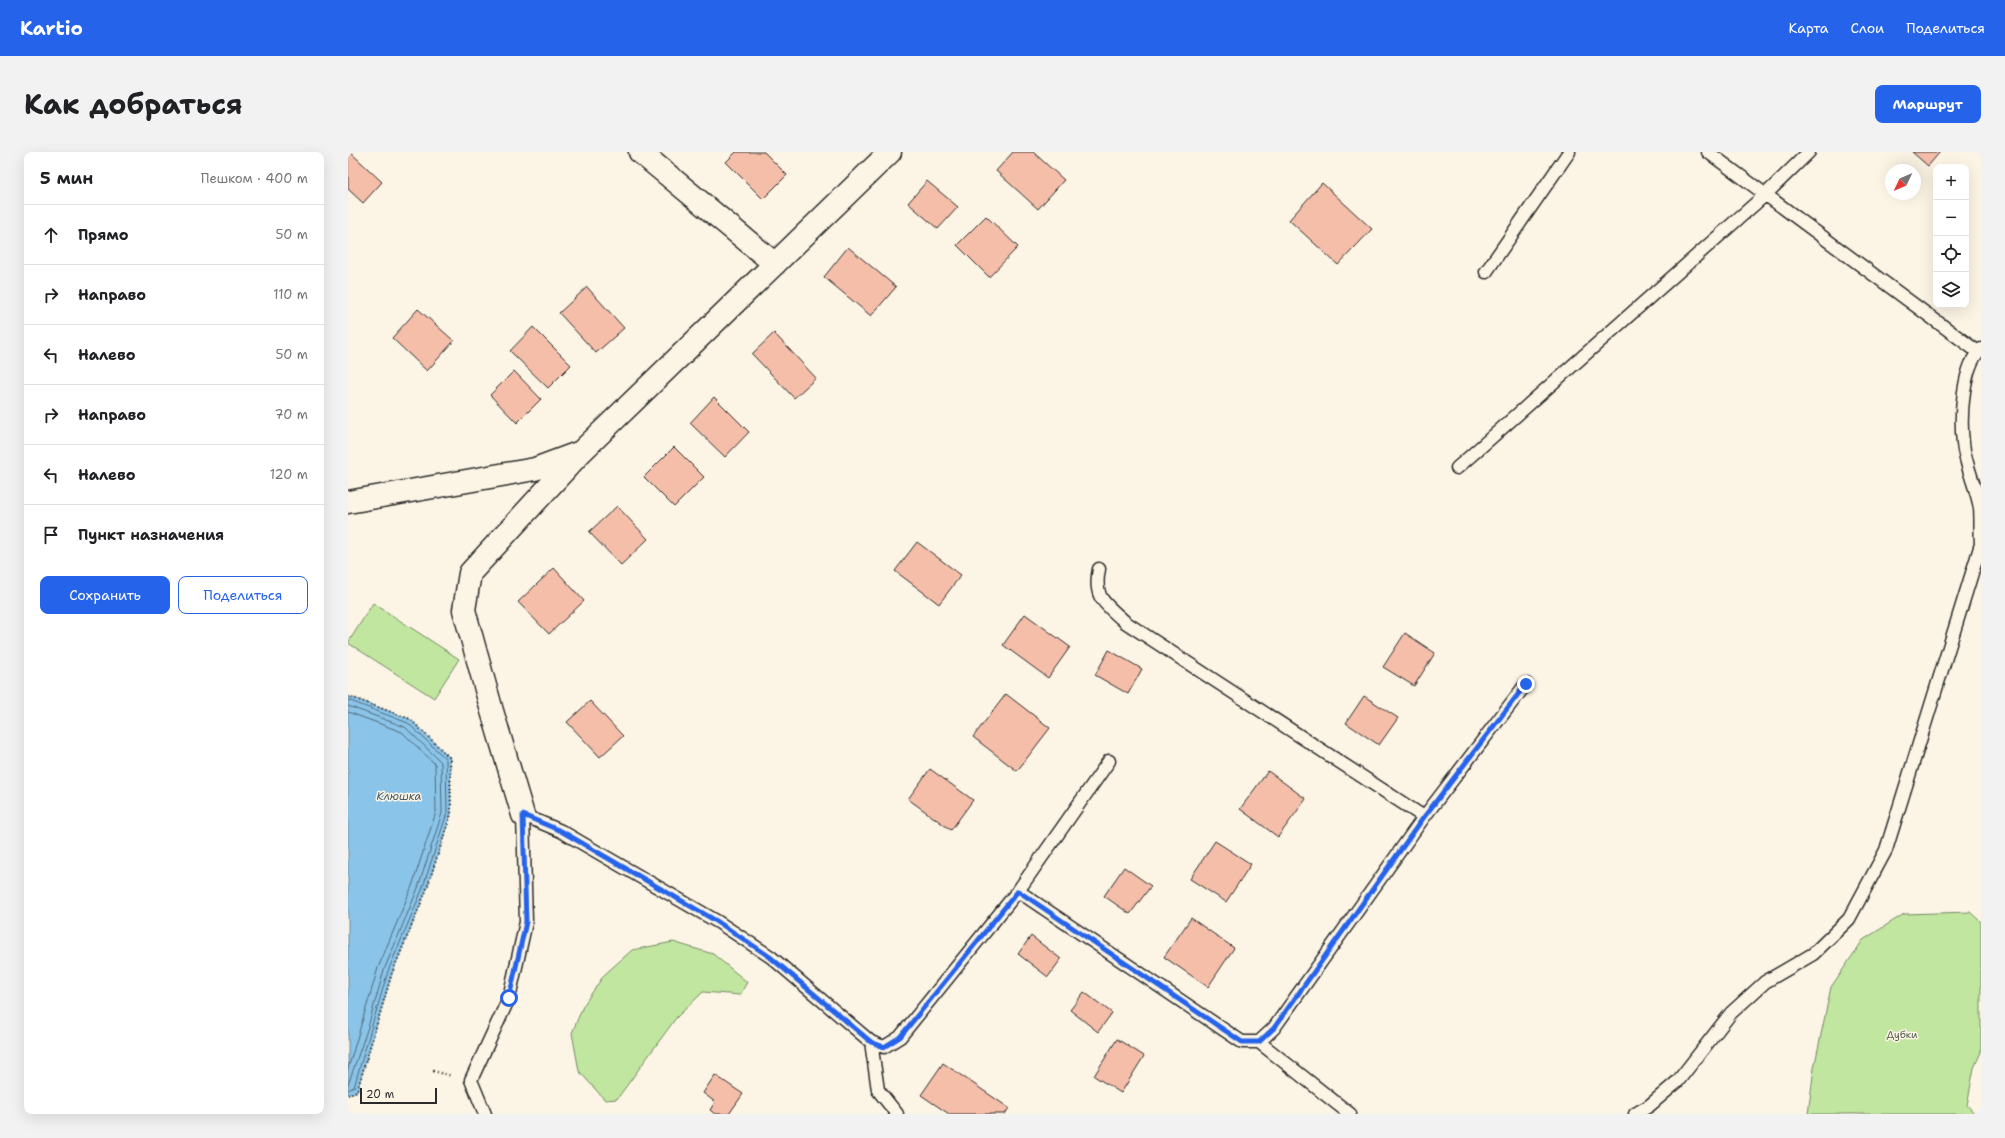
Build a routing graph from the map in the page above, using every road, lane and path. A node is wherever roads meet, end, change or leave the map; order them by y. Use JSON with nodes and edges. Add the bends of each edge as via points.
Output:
{"nodes":[{"id":1,"x":640,"y":152,"type":"edge"},
{"id":2,"x":890,"y":152,"type":"edge"},
{"id":3,"x":1569,"y":152,"type":"edge"},
{"id":4,"x":1708,"y":152,"type":"edge"},
{"id":5,"x":1809,"y":152,"type":"edge"},
{"id":6,"x":1765,"y":195,"type":"junction"},
{"id":7,"x":775,"y":264,"type":"junction"},
{"id":8,"x":1486,"y":272,"type":"dead end"},
{"id":9,"x":1979,"y":351,"type":"edge"},
{"id":10,"x":581,"y":452,"type":"junction"},
{"id":11,"x":1456,"y":468,"type":"dead end"},
{"id":12,"x":348,"y":502,"type":"edge"},
{"id":13,"x":1099,"y":569,"type":"dead end"},
{"id":14,"x":1526,"y":684,"type":"dead end"},
{"id":15,"x":348,"y":696,"type":"edge"},
{"id":16,"x":1109,"y":761,"type":"dead end"},
{"id":17,"x":523,"y":815,"type":"junction"},
{"id":18,"x":1424,"y":817,"type":"junction"},
{"id":19,"x":1018,"y":891,"type":"junction"},
{"id":20,"x":871,"y":1042,"type":"junction"},
{"id":21,"x":1259,"y":1042,"type":"junction"},
{"id":22,"x":348,"y":1095,"type":"edge"},
{"id":23,"x":485,"y":1114,"type":"edge"},
{"id":24,"x":897,"y":1114,"type":"edge"},
{"id":25,"x":1350,"y":1114,"type":"edge"},
{"id":26,"x":1635,"y":1114,"type":"edge"}],
"edges":[{"from":1,"to":7,"type":"street"},
{"from":2,"to":7,"type":"street"},
{"from":3,"to":8,"type":"lane"},
{"from":4,"to":6,"type":"lane"},
{"from":5,"to":6,"type":"lane"},
{"from":6,"to":9,"type":"lane"},
{"from":6,"to":11,"type":"lane"},
{"from":7,"to":10,"type":"street"},
{"from":9,"to":26,"type":"lane","via":[[1968,372],[1962,408],[1963,444],[1980,508],[1981,544],[1886,850],[1849,919],[1813,954],[1765,982],[1742,1002],[1678,1081],[1649,1106]]},
{"from":10,"to":12,"type":"street","via":[[535,469]]},
{"from":10,"to":17,"type":"street","via":[[470,574],[464,610]]},
{"from":13,"to":18,"type":"lane","via":[[1096,583],[1100,598],[1125,622]]},
{"from":14,"to":18,"type":"lane"},
{"from":15,"to":22,"type":"path","via":[[410,719],[450,758],[451,814],[426,891],[392,973],[357,1091]]},
{"from":16,"to":19,"type":"lane"},
{"from":17,"to":20,"type":"lane","via":[[561,831],[770,957]]},
{"from":17,"to":23,"type":"lane","via":[[526,922],[509,998],[471,1080]]},
{"from":18,"to":21,"type":"lane","via":[[1274,1028]]},
{"from":19,"to":20,"type":"lane","via":[[900,1037],[884,1047]]},
{"from":19,"to":21,"type":"lane","via":[[1242,1042]]},
{"from":20,"to":24,"type":"lane","via":[[878,1090]]},
{"from":21,"to":25,"type":"lane"}]}
